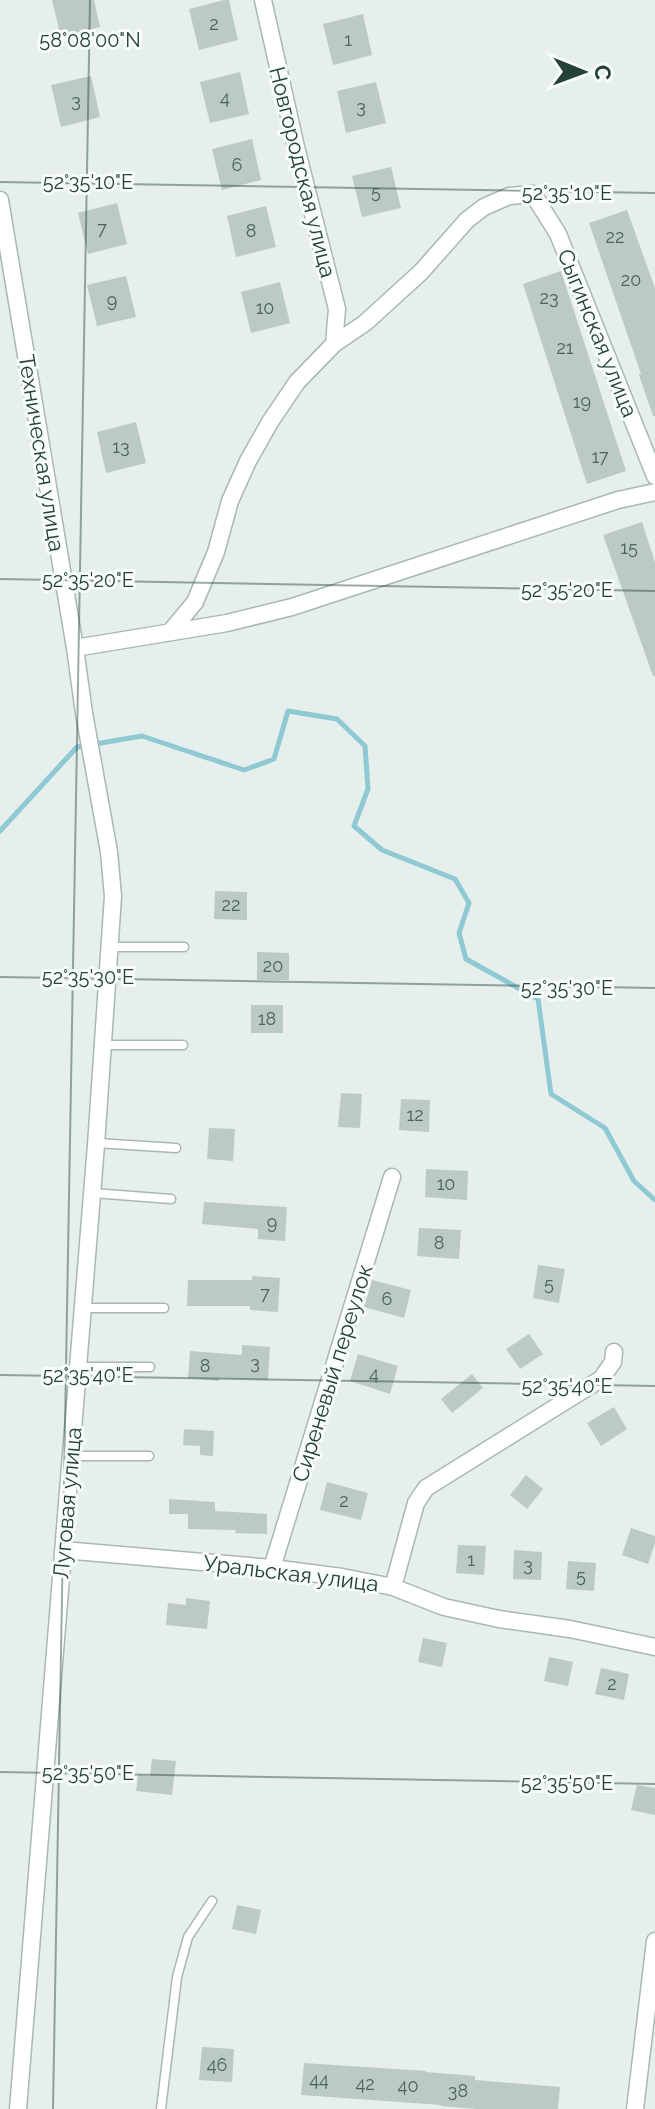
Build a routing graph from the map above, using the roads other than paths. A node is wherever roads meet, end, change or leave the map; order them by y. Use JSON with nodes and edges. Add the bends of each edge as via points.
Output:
{"nodes":[{"id":1,"x":263,"y":0,"type":"edge"},
{"id":2,"x":0,"y":200,"type":"edge"},
{"id":3,"x":334,"y":344,"type":"junction"},
{"id":4,"x":655,"y":476,"type":"edge"},
{"id":5,"x":655,"y":492,"type":"edge"},
{"id":6,"x":170,"y":632,"type":"junction"},
{"id":7,"x":75,"y":648,"type":"junction"},
{"id":8,"x":113,"y":896,"type":"joint"},
{"id":9,"x":110,"y":947,"type":"junction"},
{"id":10,"x":184,"y":947,"type":"dead end"},
{"id":11,"x":103,"y":1045,"type":"junction"},
{"id":12,"x":183,"y":1045,"type":"dead end"},
{"id":13,"x":96,"y":1143,"type":"junction"},
{"id":14,"x":176,"y":1148,"type":"dead end"},
{"id":15,"x":392,"y":1177,"type":"dead end"},
{"id":16,"x":92,"y":1193,"type":"junction"},
{"id":17,"x":171,"y":1199,"type":"dead end"},
{"id":18,"x":83,"y":1308,"type":"junction"},
{"id":19,"x":164,"y":1308,"type":"dead end"},
{"id":20,"x":614,"y":1352,"type":"dead end"},
{"id":21,"x":78,"y":1367,"type":"junction"},
{"id":22,"x":150,"y":1367,"type":"dead end"},
{"id":23,"x":71,"y":1456,"type":"junction"},
{"id":24,"x":149,"y":1456,"type":"dead end"},
{"id":25,"x":63,"y":1550,"type":"junction"},
{"id":26,"x":272,"y":1568,"type":"junction"},
{"id":27,"x":393,"y":1587,"type":"junction"},
{"id":28,"x":655,"y":1647,"type":"edge"},
{"id":29,"x":212,"y":1901,"type":"dead end"},
{"id":30,"x":655,"y":1941,"type":"edge"},
{"id":31,"x":18,"y":2109,"type":"edge"},
{"id":32,"x":161,"y":2109,"type":"edge"},
{"id":33,"x":635,"y":2109,"type":"edge"}],
"edges":[{"from":1,"to":3,"type":"street","name":"Новгородская улица","via":[[337,309]]},
{"from":2,"to":7,"type":"street","name":"Техническая улица"},
{"from":3,"to":4,"type":"street","name":"Сыгинская улица","via":[[390,302],[484,207],[509,196],[533,194],[558,234]]},
{"from":3,"to":6,"type":"street","via":[[297,382],[270,422],[230,501],[206,579]]},
{"from":5,"to":6,"type":"street","via":[[292,607]]},
{"from":6,"to":7,"type":"street"},
{"from":7,"to":8,"type":"street","name":"Техническая улица"},
{"from":8,"to":9,"type":"street","name":"Луговая улица"},
{"from":9,"to":10,"type":"lane"},
{"from":9,"to":11,"type":"street","name":"Луговая улица"},
{"from":11,"to":12,"type":"lane"},
{"from":11,"to":13,"type":"street","name":"Луговая улица"},
{"from":13,"to":14,"type":"lane"},
{"from":13,"to":16,"type":"street","name":"Луговая улица"},
{"from":15,"to":26,"type":"street","name":"Сиреневый переулок"},
{"from":16,"to":17,"type":"lane"},
{"from":16,"to":18,"type":"street","name":"Луговая улица"},
{"from":18,"to":19,"type":"lane"},
{"from":18,"to":21,"type":"street","name":"Луговая улица"},
{"from":20,"to":27,"type":"street","via":[[601,1379],[426,1488],[416,1503]]},
{"from":21,"to":22,"type":"lane"},
{"from":21,"to":23,"type":"street","name":"Луговая улица"},
{"from":23,"to":24,"type":"lane"},
{"from":23,"to":25,"type":"street","name":"Луговая улица"},
{"from":25,"to":26,"type":"street","name":"Уральская улица"},
{"from":25,"to":31,"type":"street","name":"Луговая улица"},
{"from":26,"to":27,"type":"street","name":"Уральская улица"},
{"from":27,"to":28,"type":"street","name":"Уральская улица","via":[[444,1607]]},
{"from":29,"to":32,"type":"lane","via":[[188,1937],[177,1977]]},
{"from":30,"to":33,"type":"street"}]}
